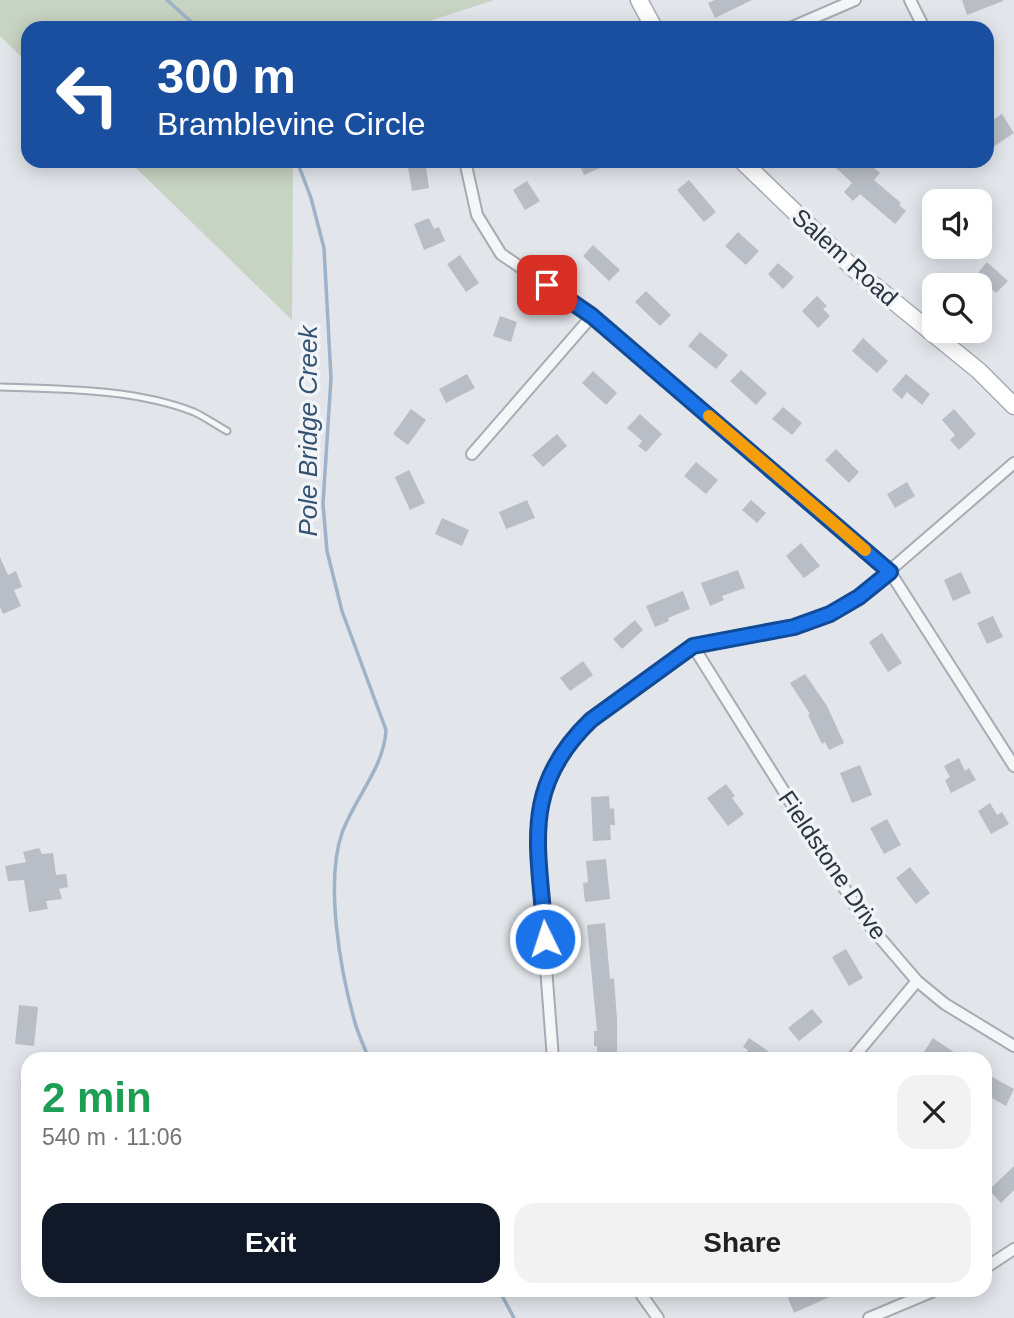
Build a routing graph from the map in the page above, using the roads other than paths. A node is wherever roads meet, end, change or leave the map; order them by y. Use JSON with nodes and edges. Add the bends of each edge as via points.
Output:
{"nodes":[{"id":1,"x":639,"y":0,"type":"edge"},
{"id":2,"x":855,"y":0,"type":"edge"},
{"id":3,"x":910,"y":0,"type":"edge"},
{"id":4,"x":650,"y":21,"type":"edge"},
{"id":5,"x":806,"y":21,"type":"edge"},
{"id":6,"x":920,"y":21,"type":"edge"},
{"id":7,"x":467,"y":168,"type":"edge"},
{"id":8,"x":749,"y":168,"type":"edge"},
{"id":9,"x":592,"y":316,"type":"junction"},
{"id":10,"x":0,"y":387,"type":"edge"},
{"id":11,"x":1014,"y":406,"type":"edge"},
{"id":12,"x":227,"y":431,"type":"dead end"},
{"id":13,"x":472,"y":454,"type":"dead end"},
{"id":14,"x":1014,"y":463,"type":"edge"},
{"id":15,"x":890,"y":572,"type":"junction"},
{"id":16,"x":693,"y":646,"type":"junction"},
{"id":17,"x":1014,"y":766,"type":"edge"},
{"id":18,"x":917,"y":981,"type":"junction"},
{"id":19,"x":1014,"y":1046,"type":"edge"},
{"id":20,"x":552,"y":1052,"type":"edge"},
{"id":21,"x":858,"y":1052,"type":"edge"},
{"id":22,"x":1014,"y":1249,"type":"edge"},
{"id":23,"x":992,"y":1263,"type":"edge"},
{"id":24,"x":643,"y":1297,"type":"edge"},
{"id":25,"x":919,"y":1297,"type":"edge"},
{"id":26,"x":658,"y":1318,"type":"edge"},
{"id":27,"x":869,"y":1318,"type":"edge"}],
"edges":[{"from":1,"to":4,"type":"street"},
{"from":2,"to":5,"type":"street"},
{"from":3,"to":6,"type":"street"},
{"from":7,"to":9,"type":"street","via":[[477,215],[501,254]]},
{"from":8,"to":11,"type":"street","name":"Salem Road","via":[[854,269],[979,371]]},
{"from":9,"to":13,"type":"street"},
{"from":9,"to":15,"type":"street"},
{"from":10,"to":12,"type":"lane","via":[[77,389],[145,400],[194,412]]},
{"from":14,"to":15,"type":"street"},
{"from":15,"to":16,"type":"street","via":[[830,614],[794,627]]},
{"from":15,"to":17,"type":"street"},
{"from":16,"to":18,"type":"street","name":"Fieldstone Drive","via":[[863,918]]},
{"from":16,"to":20,"type":"street","via":[[591,720],[565,748],[547,781],[536,836]]},
{"from":18,"to":19,"type":"street","name":"Fieldstone Drive","via":[[963,1017]]},
{"from":18,"to":21,"type":"street"},
{"from":22,"to":23,"type":"street"},
{"from":24,"to":26,"type":"street"},
{"from":25,"to":27,"type":"street"}]}
